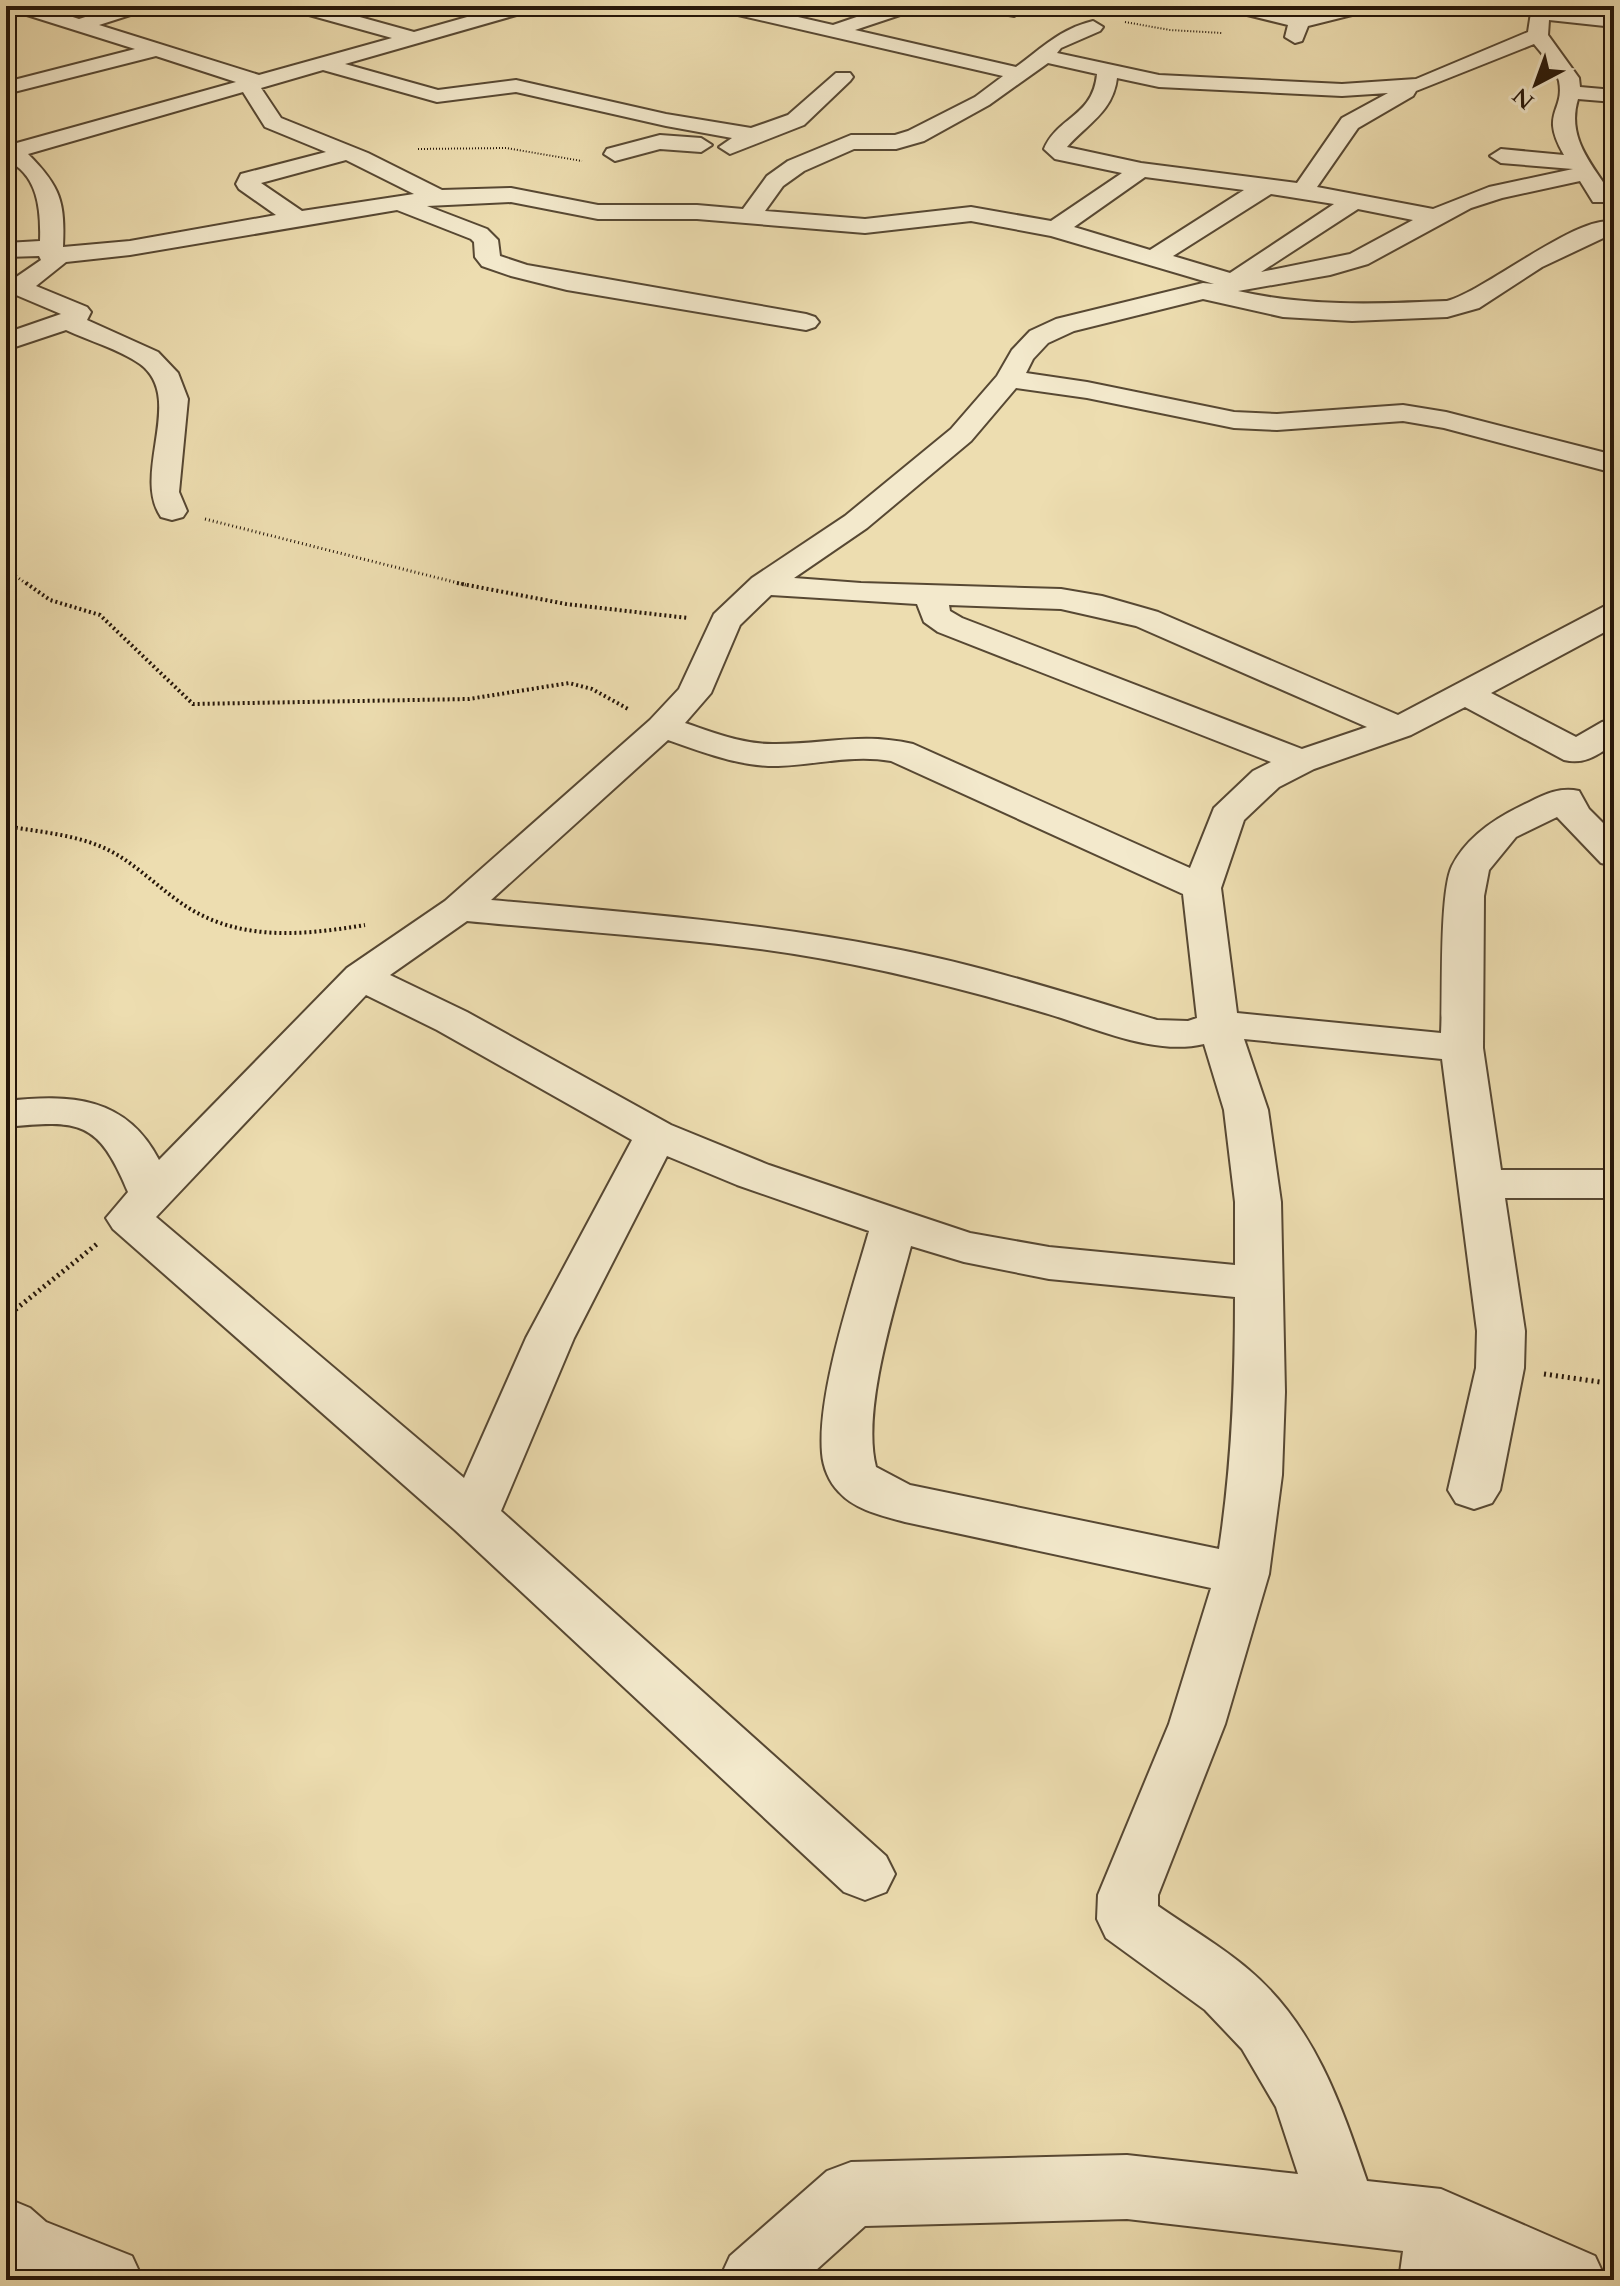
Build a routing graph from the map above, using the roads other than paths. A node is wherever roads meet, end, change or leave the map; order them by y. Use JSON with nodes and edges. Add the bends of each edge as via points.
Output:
{"nodes":[{"id":1,"x":18,"y":6,"type":"edge"},
{"id":2,"x":139,"y":6,"type":"edge"},
{"id":3,"x":298,"y":6,"type":"edge"},
{"id":4,"x":527,"y":6,"type":"edge"},
{"id":5,"x":725,"y":6,"type":"edge"},
{"id":6,"x":1234,"y":6,"type":"edge"},
{"id":7,"x":1365,"y":6,"type":"edge"},
{"id":8,"x":842,"y":8,"type":"edge"},
{"id":9,"x":1540,"y":10,"type":"edge"},
{"id":10,"x":910,"y":14,"type":"edge"},
{"id":11,"x":789,"y":21,"type":"junction"},
{"id":12,"x":1614,"y":21,"type":"edge"},
{"id":13,"x":1298,"y":22,"type":"edge"},
{"id":14,"x":70,"y":23,"type":"junction"},
{"id":15,"x":1093,"y":27,"type":"dead end"},
{"id":16,"x":20,"y":29,"type":"dead end"},
{"id":17,"x":832,"y":32,"type":"junction"},
{"id":18,"x":415,"y":38,"type":"junction"},
{"id":19,"x":1549,"y":40,"type":"junction"},
{"id":20,"x":1019,"y":44,"type":"dead end"},
{"id":21,"x":155,"y":50,"type":"junction"},
{"id":22,"x":1046,"y":53,"type":"junction"},
{"id":23,"x":324,"y":64,"type":"junction"},
{"id":24,"x":1108,"y":70,"type":"junction"},
{"id":25,"x":1019,"y":74,"type":"junction"},
{"id":26,"x":843,"y":77,"type":"dead end"},
{"id":27,"x":254,"y":84,"type":"junction"},
{"id":28,"x":1419,"y":85,"type":"junction"},
{"id":29,"x":6,"y":88,"type":"edge"},
{"id":30,"x":1570,"y":92,"type":"junction"},
{"id":31,"x":1614,"y":96,"type":"edge"},
{"id":32,"x":753,"y":135,"type":"junction"},
{"id":33,"x":730,"y":147,"type":"junction"},
{"id":34,"x":9,"y":152,"type":"edge"},
{"id":35,"x":615,"y":154,"type":"road end"},
{"id":36,"x":352,"y":156,"type":"junction"},
{"id":37,"x":1501,"y":156,"type":"dead end"},
{"id":38,"x":815,"y":157,"type":"junction"},
{"id":39,"x":1583,"y":167,"type":"junction"},
{"id":40,"x":1141,"y":170,"type":"junction"},
{"id":41,"x":1614,"y":170,"type":"edge"},
{"id":42,"x":1533,"y":185,"type":"junction"},
{"id":43,"x":1267,"y":186,"type":"junction"},
{"id":44,"x":1303,"y":191,"type":"junction"},
{"id":45,"x":438,"y":197,"type":"junction"},
{"id":46,"x":1354,"y":201,"type":"junction"},
{"id":47,"x":1556,"y":201,"type":"dead end"},
{"id":48,"x":398,"y":203,"type":"junction"},
{"id":49,"x":1583,"y":208,"type":"dead end"},
{"id":50,"x":750,"y":215,"type":"junction"},
{"id":51,"x":1436,"y":217,"type":"junction"},
{"id":52,"x":296,"y":218,"type":"junction"},
{"id":53,"x":1612,"y":225,"type":"edge"},
{"id":54,"x":1055,"y":229,"type":"junction"},
{"id":55,"x":6,"y":250,"type":"edge"},
{"id":56,"x":51,"y":252,"type":"junction"},
{"id":57,"x":1152,"y":259,"type":"junction"},
{"id":58,"x":1219,"y":286,"type":"junction"},
{"id":59,"x":67,"y":321,"type":"junction"},
{"id":60,"x":806,"y":322,"type":"dead end"},
{"id":61,"x":6,"y":342,"type":"edge"},
{"id":62,"x":1009,"y":379,"type":"junction"},
{"id":63,"x":1614,"y":464,"type":"edge"},
{"id":64,"x":172,"y":511,"type":"road end"},
{"id":65,"x":763,"y":585,"type":"junction"},
{"id":66,"x":931,"y":595,"type":"junction"},
{"id":67,"x":1614,"y":614,"type":"edge"},
{"id":68,"x":1463,"y":692,"type":"junction"},
{"id":69,"x":662,"y":727,"type":"junction"},
{"id":70,"x":1399,"y":728,"type":"junction"},
{"id":71,"x":1614,"y":729,"type":"edge"},
{"id":72,"x":1577,"y":752,"type":"junction"},
{"id":73,"x":1301,"y":761,"type":"junction"},
{"id":74,"x":1614,"y":765,"type":"edge"},
{"id":75,"x":1566,"y":799,"type":"junction"},
{"id":76,"x":1614,"y":855,"type":"edge"},
{"id":77,"x":1202,"y":888,"type":"junction"},
{"id":78,"x":459,"y":909,"type":"junction"},
{"id":79,"x":361,"y":977,"type":"junction"},
{"id":80,"x":1218,"y":1024,"type":"junction"},
{"id":81,"x":1462,"y":1048,"type":"junction"},
{"id":82,"x":6,"y":1114,"type":"edge"},
{"id":83,"x":656,"y":1135,"type":"junction"},
{"id":84,"x":1482,"y":1184,"type":"junction"},
{"id":85,"x":1614,"y":1184,"type":"edge"},
{"id":86,"x":140,"y":1207,"type":"junction"},
{"id":87,"x":894,"y":1224,"type":"junction"},
{"id":88,"x":1259,"y":1283,"type":"junction"},
{"id":89,"x":1474,"y":1490,"type":"dead end"},
{"id":90,"x":473,"y":1516,"type":"junction"},
{"id":91,"x":1242,"y":1574,"type":"junction"},
{"id":92,"x":865,"y":1874,"type":"dead end"},
{"id":93,"x":1344,"y":2211,"type":"junction"},
{"id":94,"x":6,"y":2231,"type":"edge"},
{"id":95,"x":1437,"y":2251,"type":"edge"},
{"id":96,"x":108,"y":2280,"type":"edge"},
{"id":97,"x":754,"y":2280,"type":"edge"},
{"id":98,"x":1571,"y":2280,"type":"edge"}],
"edges":[{"from":1,"to":14,"type":"street"},
{"from":2,"to":14,"type":"street"},
{"from":3,"to":18,"type":"street"},
{"from":4,"to":18,"type":"street"},
{"from":5,"to":11,"type":"street"},
{"from":6,"to":13,"type":"street"},
{"from":7,"to":13,"type":"street"},
{"from":8,"to":11,"type":"street"},
{"from":9,"to":12,"type":"street"},
{"from":9,"to":19,"type":"street"},
{"from":10,"to":17,"type":"street","via":[[881,16]]},
{"from":11,"to":17,"type":"street"},
{"from":14,"to":16,"type":"street"},
{"from":14,"to":21,"type":"street"},
{"from":15,"to":22,"type":"street"},
{"from":17,"to":25,"type":"street"},
{"from":18,"to":23,"type":"street"},
{"from":19,"to":28,"type":"street"},
{"from":19,"to":30,"type":"street","via":[[1569,78]]},
{"from":20,"to":22,"type":"street"},
{"from":21,"to":27,"type":"street"},
{"from":21,"to":29,"type":"street"},
{"from":22,"to":24,"type":"street"},
{"from":22,"to":25,"type":"street"},
{"from":23,"to":27,"type":"street"},
{"from":23,"to":32,"type":"street","via":[[437,96],[516,86]]},
{"from":24,"to":28,"type":"street","via":[[1183,83],[1319,91]]},
{"from":24,"to":40,"type":"street","via":[[1108,94],[1055,149],[1077,159]]},
{"from":25,"to":38,"type":"street","via":[[982,101],[916,136],[896,142],[851,142]]},
{"from":26,"to":32,"type":"street","via":[[796,120]]},
{"from":27,"to":34,"type":"street"},
{"from":27,"to":36,"type":"street","via":[[273,122]]},
{"from":28,"to":44,"type":"street","via":[[1350,123]]},
{"from":30,"to":31,"type":"street"},
{"from":30,"to":39,"type":"street","via":[[1562,117],[1565,137]]},
{"from":32,"to":33,"type":"street"},
{"from":33,"to":35,"type":"street","via":[[660,142]]},
{"from":33,"to":38,"type":"street"},
{"from":34,"to":56,"type":"street","via":[[47,185],[54,208]]},
{"from":36,"to":45,"type":"street"},
{"from":36,"to":52,"type":"street","via":[[249,179],[247,184]]},
{"from":37,"to":39,"type":"street"},
{"from":38,"to":50,"type":"street","via":[[775,181]]},
{"from":39,"to":41,"type":"street"},
{"from":39,"to":42,"type":"street"},
{"from":39,"to":53,"type":"street"},
{"from":40,"to":43,"type":"street"},
{"from":40,"to":54,"type":"street"},
{"from":42,"to":47,"type":"street","via":[[1533,194]]},
{"from":42,"to":51,"type":"street","via":[[1463,203]]},
{"from":43,"to":44,"type":"street"},
{"from":43,"to":57,"type":"street"},
{"from":44,"to":46,"type":"street"},
{"from":45,"to":48,"type":"street"},
{"from":45,"to":50,"type":"street","via":[[511,195],[598,212]]},
{"from":46,"to":51,"type":"street"},
{"from":46,"to":58,"type":"street"},
{"from":48,"to":52,"type":"street"},
{"from":48,"to":60,"type":"street","via":[[479,234],[491,261],[520,271]]},
{"from":49,"to":53,"type":"street"},
{"from":50,"to":54,"type":"street","via":[[865,226],[971,214]]},
{"from":51,"to":58,"type":"street","via":[[1359,259]]},
{"from":52,"to":56,"type":"street","via":[[130,248]]},
{"from":53,"to":58,"type":"street","via":[[1533,262],[1470,303],[1447,309],[1283,309]]},
{"from":54,"to":57,"type":"street"},
{"from":55,"to":56,"type":"street"},
{"from":56,"to":59,"type":"street","via":[[54,262],[18,287],[78,312]]},
{"from":57,"to":58,"type":"street"},
{"from":58,"to":62,"type":"street","via":[[1052,331],[1021,356]]},
{"from":59,"to":61,"type":"street"},
{"from":59,"to":64,"type":"street","via":[[149,358],[164,373],[174,399],[164,492]]},
{"from":62,"to":63,"type":"street","via":[[1234,420],[1403,413]]},
{"from":62,"to":65,"type":"street","via":[[949,445],[856,522]]},
{"from":65,"to":66,"type":"street"},
{"from":65,"to":69,"type":"street","via":[[725,621],[694,693]]},
{"from":66,"to":70,"type":"street","via":[[1061,599],[1102,606],[1147,619]]},
{"from":66,"to":73,"type":"street","via":[[935,615],[950,625]]},
{"from":67,"to":68,"type":"street"},
{"from":68,"to":70,"type":"street"},
{"from":68,"to":72,"type":"street"},
{"from":69,"to":77,"type":"street","via":[[752,753],[868,745],[900,752]]},
{"from":69,"to":78,"type":"street"},
{"from":70,"to":73,"type":"street"},
{"from":71,"to":72,"type":"street"},
{"from":72,"to":74,"type":"street"},
{"from":72,"to":75,"type":"street"},
{"from":73,"to":77,"type":"street","via":[[1266,779],[1227,816]]},
{"from":75,"to":76,"type":"street","via":[[1573,814]]},
{"from":75,"to":81,"type":"street","via":[[1503,829],[1470,868]]},
{"from":77,"to":80,"type":"street"},
{"from":78,"to":79,"type":"street"},
{"from":78,"to":80,"type":"street","via":[[746,935],[888,959],[1154,1032],[1193,1034]]},
{"from":79,"to":83,"type":"street","via":[[452,1021]]},
{"from":79,"to":86,"type":"street"},
{"from":80,"to":81,"type":"street"},
{"from":80,"to":88,"type":"street","via":[[1246,1110],[1258,1202]]},
{"from":81,"to":84,"type":"street"},
{"from":82,"to":86,"type":"street","via":[[52,1109],[106,1122],[131,1149]]},
{"from":83,"to":87,"type":"street"},
{"from":83,"to":90,"type":"street","via":[[550,1338]]},
{"from":84,"to":85,"type":"street"},
{"from":84,"to":89,"type":"street","via":[[1501,1331],[1500,1368]]},
{"from":86,"to":90,"type":"street"},
{"from":87,"to":88,"type":"street","via":[[964,1247],[1049,1263]]},
{"from":87,"to":91,"type":"street","via":[[849,1417],[846,1458],[853,1474],[868,1489],[905,1503]]},
{"from":88,"to":91,"type":"street","via":[[1256,1475]]},
{"from":90,"to":92,"type":"street"},
{"from":91,"to":93,"type":"street","via":[[1197,1724],[1128,1895],[1128,1919],[1227,1990],[1264,2029],[1305,2095]]},
{"from":93,"to":95,"type":"street"},
{"from":93,"to":97,"type":"street","via":[[1127,2187],[851,2194]]},
{"from":94,"to":96,"type":"street","via":[[23,2246]]},
{"from":95,"to":98,"type":"street"}]}
